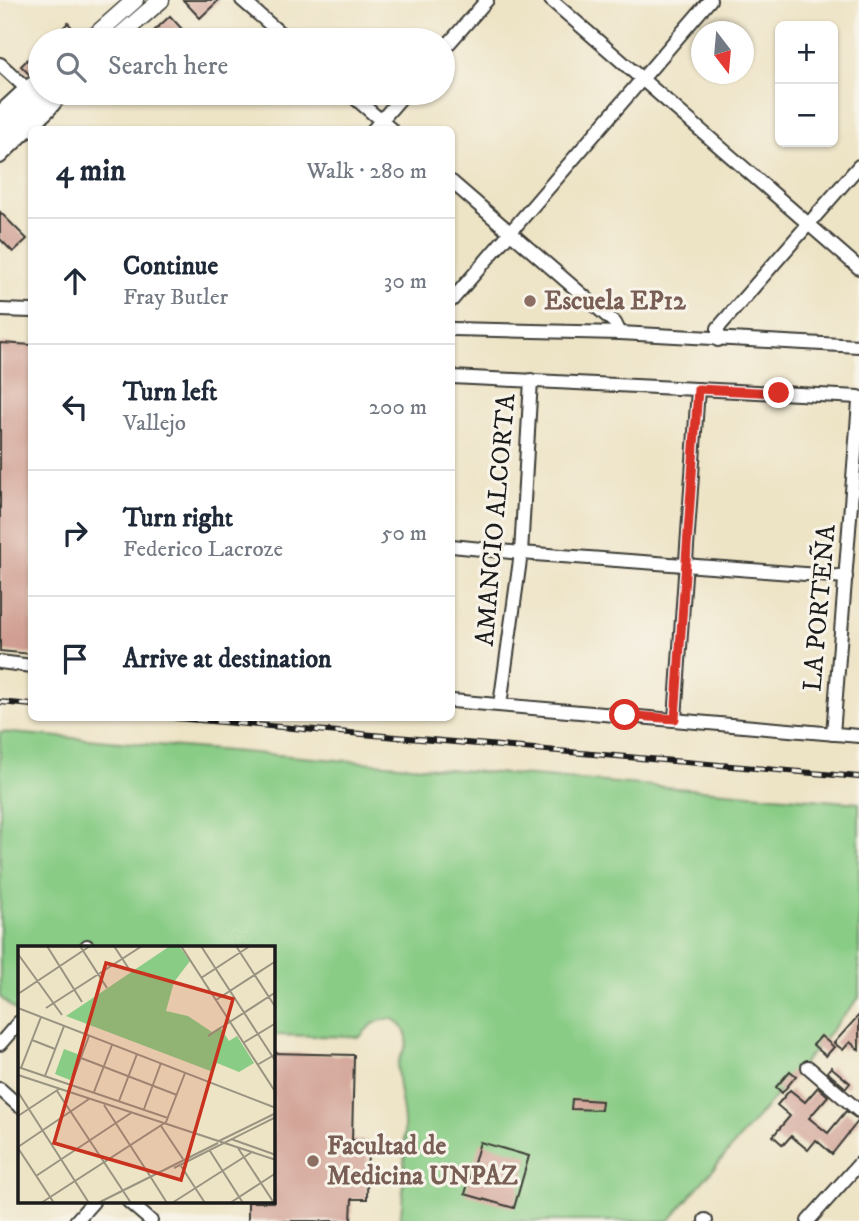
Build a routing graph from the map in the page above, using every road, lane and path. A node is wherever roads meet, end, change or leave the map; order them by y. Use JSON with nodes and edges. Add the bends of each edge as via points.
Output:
{"nodes":[{"id":1,"x":135,"y":0,"type":"edge"},
{"id":2,"x":161,"y":0,"type":"edge"},
{"id":3,"x":242,"y":0,"type":"edge"},
{"id":4,"x":487,"y":0,"type":"edge"},
{"id":5,"x":551,"y":0,"type":"edge"},
{"id":6,"x":710,"y":0,"type":"edge"},
{"id":7,"x":104,"y":28,"type":"edge"},
{"id":8,"x":129,"y":28,"type":"edge"},
{"id":9,"x":274,"y":28,"type":"edge"},
{"id":10,"x":455,"y":36,"type":"edge"},
{"id":11,"x":0,"y":64,"type":"edge"},
{"id":12,"x":641,"y":79,"type":"junction"},
{"id":13,"x":28,"y":84,"type":"edge"},
{"id":14,"x":28,"y":92,"type":"edge"},
{"id":15,"x":28,"y":94,"type":"edge"},
{"id":16,"x":43,"y":105,"type":"edge"},
{"id":17,"x":53,"y":105,"type":"edge"},
{"id":18,"x":360,"y":105,"type":"edge"},
{"id":19,"x":394,"y":105,"type":"edge"},
{"id":20,"x":0,"y":112,"type":"edge"},
{"id":21,"x":377,"y":125,"type":"edge"},
{"id":22,"x":37,"y":126,"type":"edge"},
{"id":23,"x":0,"y":127,"type":"edge"},
{"id":24,"x":28,"y":137,"type":"edge"},
{"id":25,"x":0,"y":145,"type":"edge"},
{"id":26,"x":0,"y":157,"type":"edge"},
{"id":27,"x":859,"y":166,"type":"edge"},
{"id":28,"x":455,"y":185,"type":"edge"},
{"id":29,"x":809,"y":226,"type":"junction"},
{"id":30,"x":508,"y":231,"type":"junction"},
{"id":31,"x":859,"y":268,"type":"edge"},
{"id":32,"x":455,"y":296,"type":"edge"},
{"id":33,"x":0,"y":310,"type":"edge"},
{"id":34,"x":28,"y":311,"type":"edge"},
{"id":35,"x":455,"y":329,"type":"edge"},
{"id":36,"x":620,"y":333,"type":"junction"},
{"id":37,"x":718,"y":340,"type":"junction"},
{"id":38,"x":859,"y":346,"type":"edge"},
{"id":39,"x":455,"y":377,"type":"edge"},
{"id":40,"x":531,"y":380,"type":"junction"},
{"id":41,"x":698,"y":389,"type":"junction"},
{"id":42,"x":859,"y":399,"type":"edge"},
{"id":43,"x":455,"y":546,"type":"edge"},
{"id":44,"x":521,"y":553,"type":"junction"},
{"id":45,"x":685,"y":566,"type":"junction"},
{"id":46,"x":845,"y":577,"type":"junction"},
{"id":47,"x":0,"y":663,"type":"edge"},
{"id":48,"x":28,"y":666,"type":"edge"},
{"id":49,"x":455,"y":701,"type":"edge"},
{"id":50,"x":500,"y":705,"type":"junction"},
{"id":51,"x":675,"y":719,"type":"junction"},
{"id":52,"x":833,"y":734,"type":"junction"},
{"id":53,"x":859,"y":736,"type":"edge"},
{"id":54,"x":18,"y":1023,"type":"edge"},
{"id":55,"x":0,"y":1044,"type":"edge"},
{"id":56,"x":808,"y":1067,"type":"dead end"},
{"id":57,"x":0,"y":1089,"type":"edge"},
{"id":58,"x":18,"y":1105,"type":"edge"},
{"id":59,"x":859,"y":1111,"type":"edge"},
{"id":60,"x":859,"y":1164,"type":"edge"},
{"id":61,"x":91,"y":1204,"type":"edge"},
{"id":62,"x":131,"y":1204,"type":"edge"},
{"id":63,"x":76,"y":1221,"type":"edge"},
{"id":64,"x":151,"y":1221,"type":"edge"},
{"id":65,"x":808,"y":1221,"type":"edge"}],
"edges":[{"from":1,"to":7,"type":"main road"},
{"from":2,"to":8,"type":"main road"},
{"from":3,"to":9,"type":"street"},
{"from":4,"to":10,"type":"street"},
{"from":5,"to":12,"type":"street"},
{"from":6,"to":12,"type":"street"},
{"from":11,"to":13,"type":"street"},
{"from":12,"to":29,"type":"street"},
{"from":12,"to":30,"type":"street"},
{"from":14,"to":20,"type":"street"},
{"from":15,"to":23,"type":"main road"},
{"from":16,"to":25,"type":"main road"},
{"from":17,"to":22,"type":"street"},
{"from":18,"to":21,"type":"street"},
{"from":19,"to":21,"type":"street"},
{"from":24,"to":26,"type":"street"},
{"from":27,"to":29,"type":"street"},
{"from":28,"to":30,"type":"street"},
{"from":29,"to":31,"type":"street"},
{"from":29,"to":37,"type":"street","via":[[718,328]]},
{"from":30,"to":32,"type":"street"},
{"from":30,"to":36,"type":"street","via":[[615,323]]},
{"from":33,"to":34,"type":"street"},
{"from":35,"to":36,"type":"street"},
{"from":36,"to":37,"type":"street"},
{"from":37,"to":38,"type":"street"},
{"from":39,"to":40,"type":"street"},
{"from":40,"to":41,"type":"street"},
{"from":40,"to":44,"type":"street","name":"AMANCIO ALCORTA"},
{"from":41,"to":42,"type":"street"},
{"from":41,"to":45,"type":"street"},
{"from":42,"to":46,"type":"street","name":"LA PORTEÑA"},
{"from":43,"to":44,"type":"street"},
{"from":44,"to":45,"type":"street"},
{"from":44,"to":50,"type":"street","name":"AMANCIO ALCORTA"},
{"from":45,"to":46,"type":"street"},
{"from":45,"to":51,"type":"street"},
{"from":46,"to":52,"type":"street","name":"LA PORTEÑA"},
{"from":47,"to":48,"type":"street"},
{"from":49,"to":50,"type":"street"},
{"from":50,"to":51,"type":"street"},
{"from":51,"to":52,"type":"street"},
{"from":52,"to":53,"type":"street"},
{"from":54,"to":55,"type":"street"},
{"from":56,"to":59,"type":"street"},
{"from":57,"to":58,"type":"street"},
{"from":60,"to":65,"type":"street"},
{"from":61,"to":63,"type":"street"},
{"from":62,"to":64,"type":"street"}]}
